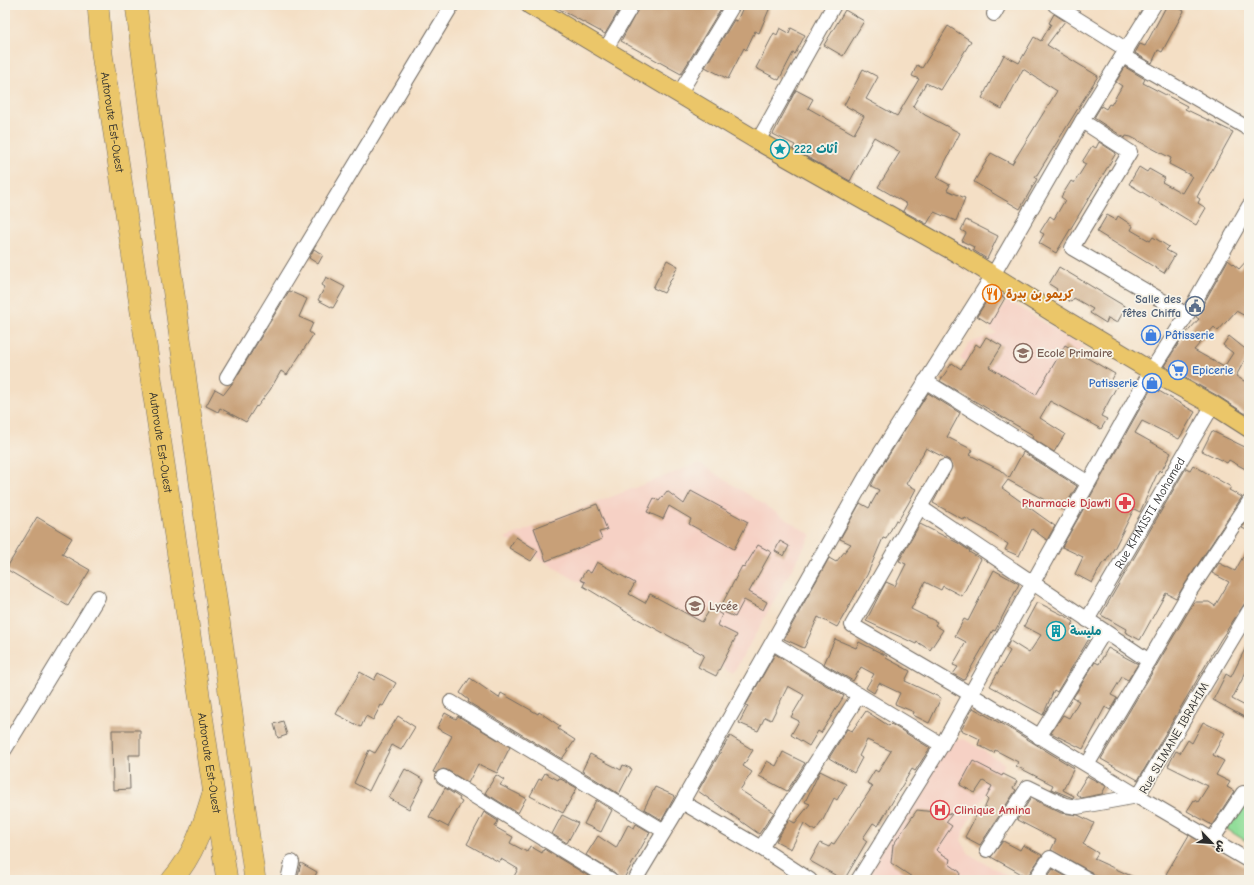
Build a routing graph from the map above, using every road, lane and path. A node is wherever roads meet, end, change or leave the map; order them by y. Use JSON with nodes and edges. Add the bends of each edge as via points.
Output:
{"nodes":[{"id":1,"x":98,"y":5,"type":"edge"},
{"id":2,"x":136,"y":5,"type":"edge"},
{"id":3,"x":452,"y":5,"type":"edge"},
{"id":4,"x":530,"y":5,"type":"edge"},
{"id":5,"x":632,"y":5,"type":"edge"},
{"id":6,"x":733,"y":5,"type":"edge"},
{"id":7,"x":834,"y":5,"type":"edge"},
{"id":8,"x":1055,"y":5,"type":"edge"},
{"id":9,"x":1154,"y":5,"type":"edge"},
{"id":10,"x":605,"y":50,"type":"junction"},
{"id":11,"x":1125,"y":53,"type":"junction"},
{"id":12,"x":679,"y":94,"type":"junction"},
{"id":13,"x":1082,"y":121,"type":"junction"},
{"id":14,"x":1249,"y":129,"type":"edge"},
{"id":15,"x":758,"y":141,"type":"junction"},
{"id":16,"x":1243,"y":212,"type":"edge"},
{"id":17,"x":993,"y":275,"type":"junction"},
{"id":18,"x":1187,"y":315,"type":"junction"},
{"id":19,"x":1150,"y":371,"type":"junction"},
{"id":20,"x":227,"y":377,"type":"dead end"},
{"id":21,"x":925,"y":381,"type":"junction"},
{"id":22,"x":1213,"y":405,"type":"junction"},
{"id":23,"x":1249,"y":428,"type":"edge"},
{"id":24,"x":944,"y":467,"type":"dead end"},
{"id":25,"x":1087,"y":482,"type":"junction"},
{"id":26,"x":1249,"y":502,"type":"edge"},
{"id":27,"x":920,"y":507,"type":"junction"},
{"id":28,"x":1032,"y":584,"type":"junction"},
{"id":29,"x":98,"y":597,"type":"dead end"},
{"id":30,"x":1249,"y":611,"type":"edge"},
{"id":31,"x":1086,"y":620,"type":"junction"},
{"id":32,"x":1104,"y":632,"type":"junction"},
{"id":33,"x":773,"y":642,"type":"junction"},
{"id":34,"x":1149,"y":660,"type":"junction"},
{"id":35,"x":859,"y":694,"type":"junction"},
{"id":36,"x":970,"y":694,"type":"junction"},
{"id":37,"x":451,"y":702,"type":"dead end"},
{"id":38,"x":1039,"y":737,"type":"junction"},
{"id":39,"x":942,"y":745,"type":"junction"},
{"id":40,"x":5,"y":749,"type":"edge"},
{"id":41,"x":1087,"y":765,"type":"junction"},
{"id":42,"x":443,"y":777,"type":"dead end"},
{"id":43,"x":214,"y":787,"type":"junction"},
{"id":44,"x":1138,"y":796,"type":"junction"},
{"id":45,"x":1249,"y":796,"type":"edge"},
{"id":46,"x":682,"y":802,"type":"junction"},
{"id":47,"x":664,"y":831,"type":"junction"},
{"id":48,"x":1212,"y":840,"type":"junction"},
{"id":49,"x":761,"y":848,"type":"junction"},
{"id":50,"x":987,"y":850,"type":"dead end"},
{"id":51,"x":1249,"y":861,"type":"edge"},
{"id":52,"x":292,"y":862,"type":"dead end"},
{"id":53,"x":255,"y":875,"type":"edge"},
{"id":54,"x":172,"y":880,"type":"edge"},
{"id":55,"x":228,"y":880,"type":"edge"},
{"id":56,"x":288,"y":880,"type":"edge"},
{"id":57,"x":610,"y":880,"type":"edge"},
{"id":58,"x":635,"y":880,"type":"edge"},
{"id":59,"x":810,"y":880,"type":"edge"},
{"id":60,"x":858,"y":880,"type":"edge"},
{"id":61,"x":1035,"y":880,"type":"edge"},
{"id":62,"x":1089,"y":880,"type":"edge"}],
"edges":[{"from":1,"to":43,"type":"highway","name":"Autoroute Est-Ouest","via":[[102,54]]},
{"from":2,"to":53,"type":"highway"},
{"from":3,"to":20,"type":"street"},
{"from":4,"to":10,"type":"main road"},
{"from":5,"to":10,"type":"street"},
{"from":6,"to":12,"type":"street"},
{"from":7,"to":15,"type":"street"},
{"from":8,"to":11,"type":"street"},
{"from":9,"to":11,"type":"street"},
{"from":10,"to":12,"type":"main road"},
{"from":11,"to":13,"type":"street"},
{"from":11,"to":14,"type":"street"},
{"from":12,"to":15,"type":"main road"},
{"from":13,"to":17,"type":"street"},
{"from":13,"to":18,"type":"street","via":[[1130,152],[1072,248]]},
{"from":15,"to":17,"type":"main road"},
{"from":16,"to":18,"type":"street"},
{"from":17,"to":19,"type":"main road"},
{"from":17,"to":21,"type":"street"},
{"from":18,"to":19,"type":"street"},
{"from":19,"to":22,"type":"main road"},
{"from":19,"to":25,"type":"street"},
{"from":21,"to":25,"type":"street"},
{"from":21,"to":33,"type":"street","via":[[869,471]]},
{"from":22,"to":23,"type":"main road"},
{"from":22,"to":31,"type":"street","name":"Rue KHMISTI Mohamed"},
{"from":24,"to":27,"type":"street"},
{"from":25,"to":28,"type":"street"},
{"from":26,"to":34,"type":"street","via":[[1190,591]]},
{"from":27,"to":28,"type":"street"},
{"from":27,"to":36,"type":"street","via":[[852,625]]},
{"from":28,"to":31,"type":"street"},
{"from":28,"to":36,"type":"street"},
{"from":29,"to":40,"type":"street"},
{"from":30,"to":44,"type":"street","name":"Rue SLIMANE IBRAHIM"},
{"from":31,"to":32,"type":"street"},
{"from":32,"to":34,"type":"street"},
{"from":32,"to":38,"type":"street"},
{"from":33,"to":35,"type":"street"},
{"from":33,"to":46,"type":"street"},
{"from":34,"to":41,"type":"street"},
{"from":35,"to":39,"type":"street"},
{"from":35,"to":49,"type":"street"},
{"from":36,"to":38,"type":"street"},
{"from":36,"to":39,"type":"street"},
{"from":37,"to":47,"type":"street"},
{"from":38,"to":41,"type":"street"},
{"from":39,"to":60,"type":"street"},
{"from":41,"to":44,"type":"street"},
{"from":42,"to":57,"type":"street"},
{"from":43,"to":54,"type":"highway","via":[[202,831],[190,855]]},
{"from":43,"to":55,"type":"highway","name":"Autoroute Est-Ouest"},
{"from":44,"to":48,"type":"street","name":"Rue SLIMANE IBRAHIM"},
{"from":44,"to":50,"type":"street","via":[[1077,807],[1065,805],[1028,786]]},
{"from":45,"to":48,"type":"street","via":[[1243,793]]},
{"from":46,"to":47,"type":"street"},
{"from":46,"to":49,"type":"street"},
{"from":47,"to":58,"type":"street"},
{"from":48,"to":51,"type":"street","name":"Rue SLIMANE IBRAHIM"},
{"from":49,"to":59,"type":"street"},
{"from":52,"to":56,"type":"street"},
{"from":61,"to":62,"type":"street","via":[[1050,858]]}]}
